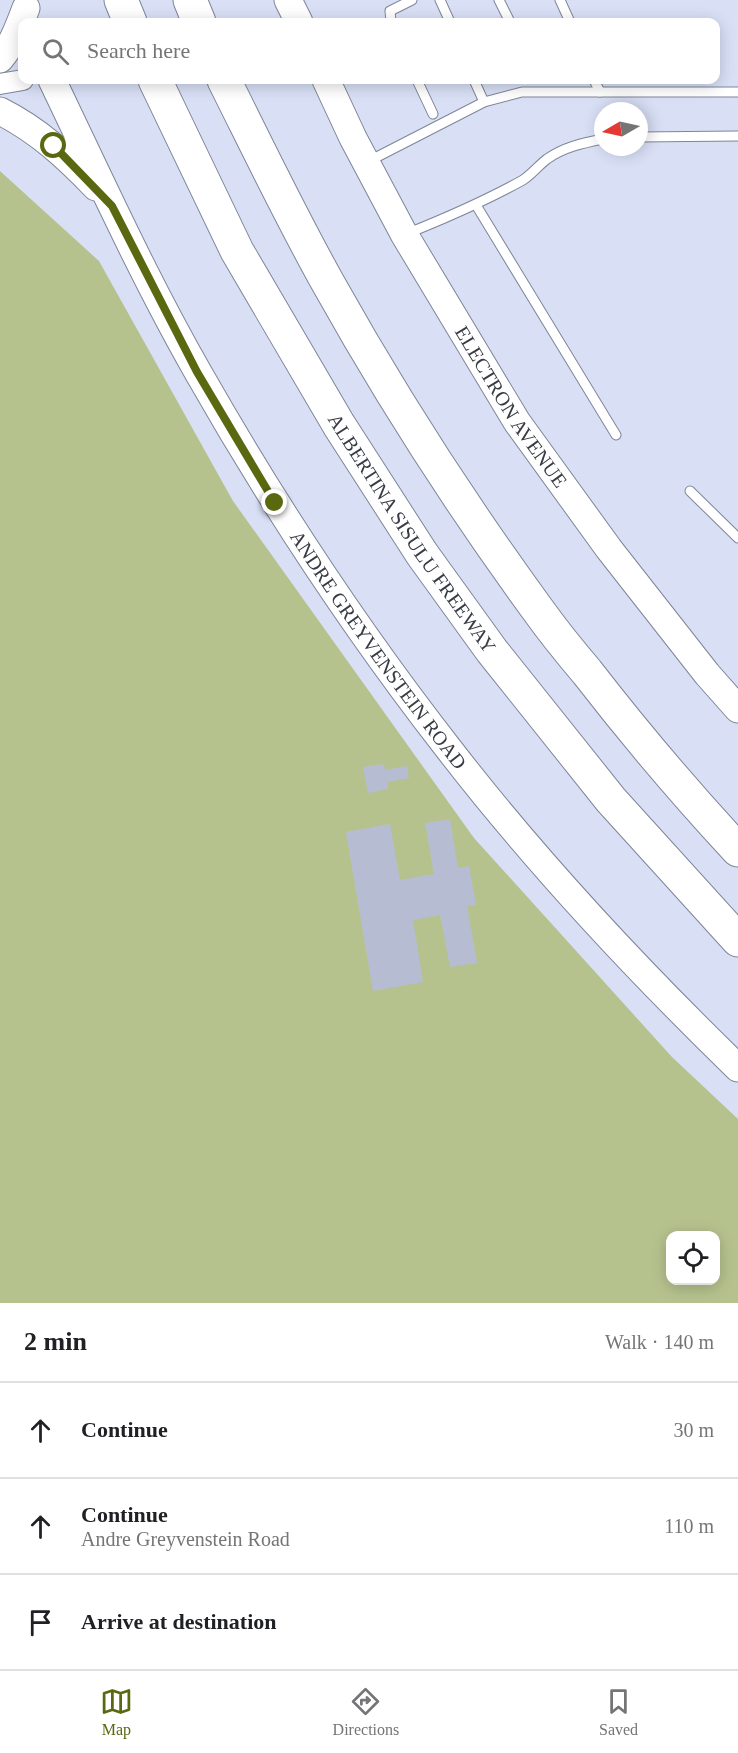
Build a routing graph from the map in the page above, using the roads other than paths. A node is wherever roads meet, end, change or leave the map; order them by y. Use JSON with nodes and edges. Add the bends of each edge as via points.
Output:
{"nodes":[{"id":1,"x":121,"y":0,"type":"edge"},
{"id":2,"x":190,"y":0,"type":"edge"},
{"id":3,"x":288,"y":0,"type":"edge"},
{"id":4,"x":412,"y":0,"type":"edge"},
{"id":5,"x":440,"y":0,"type":"edge"},
{"id":6,"x":499,"y":0,"type":"edge"},
{"id":7,"x":560,"y":0,"type":"edge"},
{"id":8,"x":128,"y":18,"type":"edge"},
{"id":9,"x":197,"y":18,"type":"edge"},
{"id":10,"x":296,"y":18,"type":"edge"},
{"id":11,"x":389,"y":18,"type":"edge"},
{"id":12,"x":448,"y":18,"type":"edge"},
{"id":13,"x":508,"y":18,"type":"edge"},
{"id":14,"x":568,"y":18,"type":"edge"},
{"id":15,"x":18,"y":29,"type":"edge"},
{"id":16,"x":0,"y":59,"type":"edge"},
{"id":17,"x":18,"y":81,"type":"edge"},
{"id":18,"x":0,"y":84,"type":"edge"},
{"id":19,"x":54,"y":84,"type":"edge"},
{"id":20,"x":157,"y":84,"type":"edge"},
{"id":21,"x":226,"y":84,"type":"edge"},
{"id":22,"x":328,"y":84,"type":"edge"},
{"id":23,"x":419,"y":84,"type":"edge"},
{"id":24,"x":476,"y":84,"type":"edge"},
{"id":25,"x":596,"y":84,"type":"edge"},
{"id":26,"x":600,"y":92,"type":"junction"},
{"id":27,"x":738,"y":93,"type":"edge"},
{"id":28,"x":484,"y":102,"type":"junction"},
{"id":29,"x":0,"y":111,"type":"edge"},
{"id":30,"x":432,"y":114,"type":"dead end"},
{"id":31,"x":738,"y":136,"type":"edge"},
{"id":32,"x":648,"y":137,"type":"edge"},
{"id":33,"x":594,"y":140,"type":"edge"},
{"id":34,"x":366,"y":163,"type":"junction"},
{"id":35,"x":476,"y":205,"type":"junction"},
{"id":36,"x":112,"y":206,"type":"junction"},
{"id":37,"x":404,"y":234,"type":"junction"},
{"id":38,"x":616,"y":435,"type":"dead end"},
{"id":39,"x":690,"y":491,"type":"dead end"},
{"id":40,"x":738,"y":538,"type":"edge"},
{"id":41,"x":736,"y":702,"type":"edge"},
{"id":42,"x":738,"y":850,"type":"edge"},
{"id":43,"x":738,"y":940,"type":"edge"},
{"id":44,"x":738,"y":1068,"type":"edge"}],
"edges":[{"from":1,"to":8,"type":"highway"},
{"from":2,"to":9,"type":"highway"},
{"from":3,"to":10,"type":"main road"},
{"from":4,"to":11,"type":"lane","via":[[390,11]]},
{"from":5,"to":12,"type":"lane"},
{"from":6,"to":13,"type":"lane"},
{"from":7,"to":14,"type":"lane"},
{"from":15,"to":16,"type":"main road"},
{"from":17,"to":18,"type":"street"},
{"from":19,"to":36,"type":"main road","name":"ANDRE GREYVENSTEIN ROAD"},
{"from":20,"to":43,"type":"highway","name":"ALBERTINA SISULU FREEWAY","via":[[237,251],[339,425],[422,554],[492,651],[611,800]]},
{"from":21,"to":42,"type":"highway","via":[[328,284],[462,502],[538,611],[597,686]]},
{"from":22,"to":34,"type":"main road","name":"ELECTRON AVENUE"},
{"from":23,"to":30,"type":"lane"},
{"from":24,"to":28,"type":"lane"},
{"from":25,"to":26,"type":"lane"},
{"from":26,"to":27,"type":"lane"},
{"from":26,"to":28,"type":"lane","via":[[522,92]]},
{"from":28,"to":34,"type":"lane"},
{"from":29,"to":36,"type":"main road","via":[[54,146]]},
{"from":31,"to":32,"type":"lane"},
{"from":33,"to":35,"type":"lane","via":[[566,148],[526,178]]},
{"from":34,"to":37,"type":"main road","name":"ELECTRON AVENUE"},
{"from":35,"to":37,"type":"lane"},
{"from":35,"to":38,"type":"lane"},
{"from":36,"to":44,"type":"main road","name":"ANDRE GREYVENSTEIN ROAD","via":[[197,372],[275,503],[419,710],[568,892]]},
{"from":37,"to":41,"type":"main road","name":"ELECTRON AVENUE","via":[[517,422],[609,549],[707,674]]},
{"from":39,"to":40,"type":"lane"}]}
